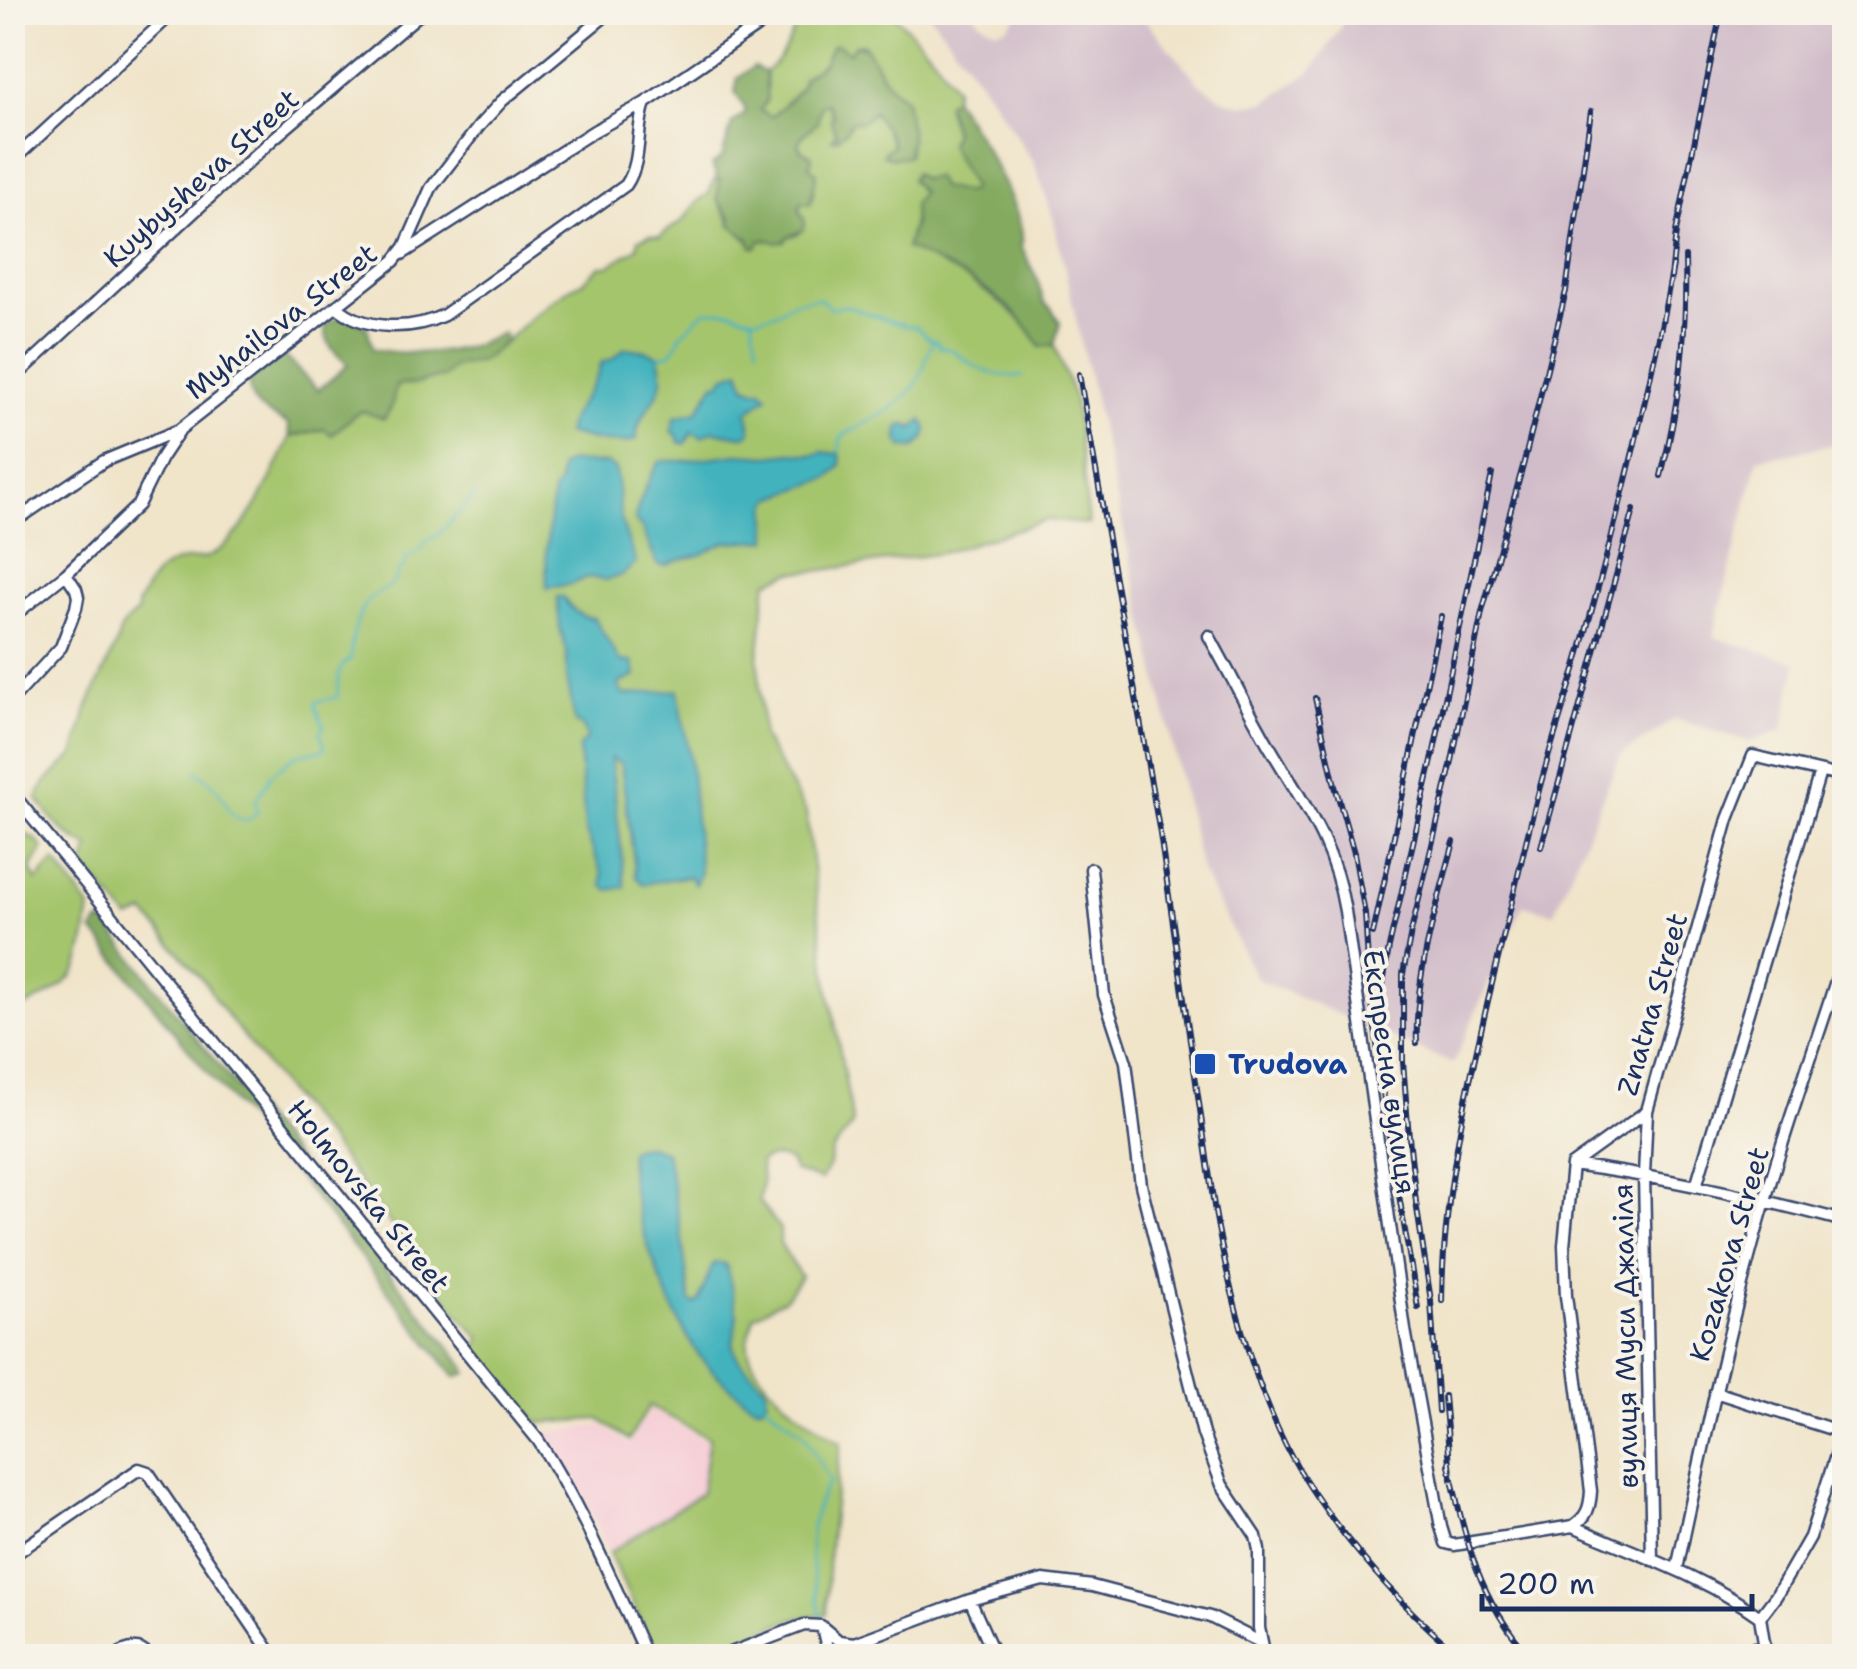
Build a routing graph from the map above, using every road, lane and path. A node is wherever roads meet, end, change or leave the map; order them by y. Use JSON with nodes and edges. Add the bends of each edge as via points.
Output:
{"nodes":[{"id":1,"x":174,"y":12,"type":"edge"},
{"id":2,"x":422,"y":12,"type":"edge"},
{"id":3,"x":610,"y":12,"type":"edge"},
{"id":4,"x":778,"y":12,"type":"edge"},
{"id":5,"x":645,"y":103,"type":"junction"},
{"id":6,"x":12,"y":161,"type":"edge"},
{"id":7,"x":401,"y":254,"type":"junction"},
{"id":8,"x":336,"y":306,"type":"junction"},
{"id":9,"x":12,"y":380,"type":"edge"},
{"id":10,"x":179,"y":430,"type":"junction"},
{"id":11,"x":12,"y":523,"type":"edge"},
{"id":12,"x":66,"y":574,"type":"junction"},
{"id":13,"x":12,"y":616,"type":"edge"},
{"id":14,"x":1209,"y":636,"type":"dead end"},
{"id":15,"x":12,"y":700,"type":"edge"},
{"id":16,"x":1820,"y":772,"type":"junction"},
{"id":17,"x":1844,"y":777,"type":"edge"},
{"id":18,"x":12,"y":793,"type":"edge"},
{"id":19,"x":1091,"y":869,"type":"dead end"},
{"id":20,"x":1844,"y":956,"type":"edge"},
{"id":21,"x":1647,"y":1111,"type":"junction"},
{"id":22,"x":1572,"y":1165,"type":"junction"},
{"id":23,"x":1644,"y":1175,"type":"junction"},
{"id":24,"x":1696,"y":1186,"type":"junction"},
{"id":25,"x":1765,"y":1200,"type":"junction"},
{"id":26,"x":1844,"y":1221,"type":"edge"},
{"id":27,"x":1715,"y":1392,"type":"junction"},
{"id":28,"x":1844,"y":1432,"type":"edge"},
{"id":29,"x":1573,"y":1526,"type":"junction"},
{"id":30,"x":12,"y":1556,"type":"edge"},
{"id":31,"x":1652,"y":1560,"type":"junction"},
{"id":32,"x":1676,"y":1569,"type":"junction"},
{"id":33,"x":970,"y":1600,"type":"junction"},
{"id":34,"x":1760,"y":1617,"type":"junction"},
{"id":35,"x":822,"y":1626,"type":"junction"},
{"id":36,"x":1262,"y":1643,"type":"junction"},
{"id":37,"x":1765,"y":1648,"type":"junction"},
{"id":38,"x":115,"y":1656,"type":"edge"},
{"id":39,"x":148,"y":1656,"type":"edge"},
{"id":40,"x":273,"y":1656,"type":"edge"},
{"id":41,"x":646,"y":1656,"type":"edge"},
{"id":42,"x":723,"y":1656,"type":"edge"},
{"id":43,"x":829,"y":1656,"type":"edge"},
{"id":44,"x":995,"y":1656,"type":"edge"},
{"id":45,"x":1264,"y":1656,"type":"edge"},
{"id":46,"x":1728,"y":1656,"type":"edge"},
{"id":47,"x":1786,"y":1656,"type":"edge"}],
"edges":[{"from":1,"to":6,"type":"street"},
{"from":2,"to":9,"type":"street","name":"Kuybysheva Street"},
{"from":3,"to":7,"type":"street","name":"Myhailova Street","via":[[480,125],[430,188]]},
{"from":4,"to":5,"type":"street"},
{"from":5,"to":7,"type":"street"},
{"from":5,"to":8,"type":"street","via":[[626,185],[444,315],[379,326]]},
{"from":7,"to":8,"type":"street","name":"Myhailova Street"},
{"from":8,"to":10,"type":"street","name":"Myhailova Street"},
{"from":10,"to":11,"type":"street","name":"Myhailova Street","via":[[104,461]]},
{"from":10,"to":12,"type":"street","via":[[138,505]]},
{"from":12,"to":13,"type":"street"},
{"from":12,"to":15,"type":"street","via":[[78,597],[60,646]]},
{"from":14,"to":29,"type":"street","name":"Експресна вулиця","via":[[1337,871],[1404,1330],[1446,1542]]},
{"from":16,"to":17,"type":"street"},
{"from":16,"to":21,"type":"street","name":"Znatna Street","via":[[1753,756],[1728,819]]},
{"from":16,"to":24,"type":"street"},
{"from":18,"to":41,"type":"street","name":"Holmovska Street","via":[[538,1440],[585,1522]]},
{"from":19,"to":36,"type":"street","via":[[1104,995],[1126,1062],[1141,1184],[1214,1468],[1256,1536]]},
{"from":20,"to":25,"type":"street","name":"Kozakova Street"},
{"from":21,"to":22,"type":"street","name":"Znatna Street"},
{"from":21,"to":23,"type":"street","name":"вулиця Муси Джаліля"},
{"from":22,"to":23,"type":"street"},
{"from":22,"to":29,"type":"street","via":[[1566,1296],[1591,1492],[1590,1508]]},
{"from":23,"to":24,"type":"street"},
{"from":23,"to":31,"type":"street","name":"вулиця Муси Джаліля"},
{"from":24,"to":25,"type":"street"},
{"from":25,"to":26,"type":"street"},
{"from":25,"to":27,"type":"street","name":"Kozakova Street"},
{"from":27,"to":28,"type":"street"},
{"from":27,"to":32,"type":"street","name":"Kozakova Street"},
{"from":28,"to":34,"type":"street","via":[[1810,1537]]},
{"from":29,"to":31,"type":"street"},
{"from":30,"to":40,"type":"street","via":[[138,1468],[148,1472]]},
{"from":31,"to":32,"type":"street"},
{"from":32,"to":34,"type":"street"},
{"from":33,"to":35,"type":"street","via":[[854,1643],[839,1641]]},
{"from":33,"to":36,"type":"street","via":[[1043,1580],[1092,1586],[1210,1617]]},
{"from":33,"to":44,"type":"street"},
{"from":34,"to":37,"type":"street"},
{"from":35,"to":42,"type":"street","via":[[804,1625]]},
{"from":35,"to":43,"type":"street"},
{"from":36,"to":45,"type":"street"},
{"from":37,"to":46,"type":"street"},
{"from":37,"to":47,"type":"street"},
{"from":38,"to":39,"type":"street","via":[[129,1648]]}]}
